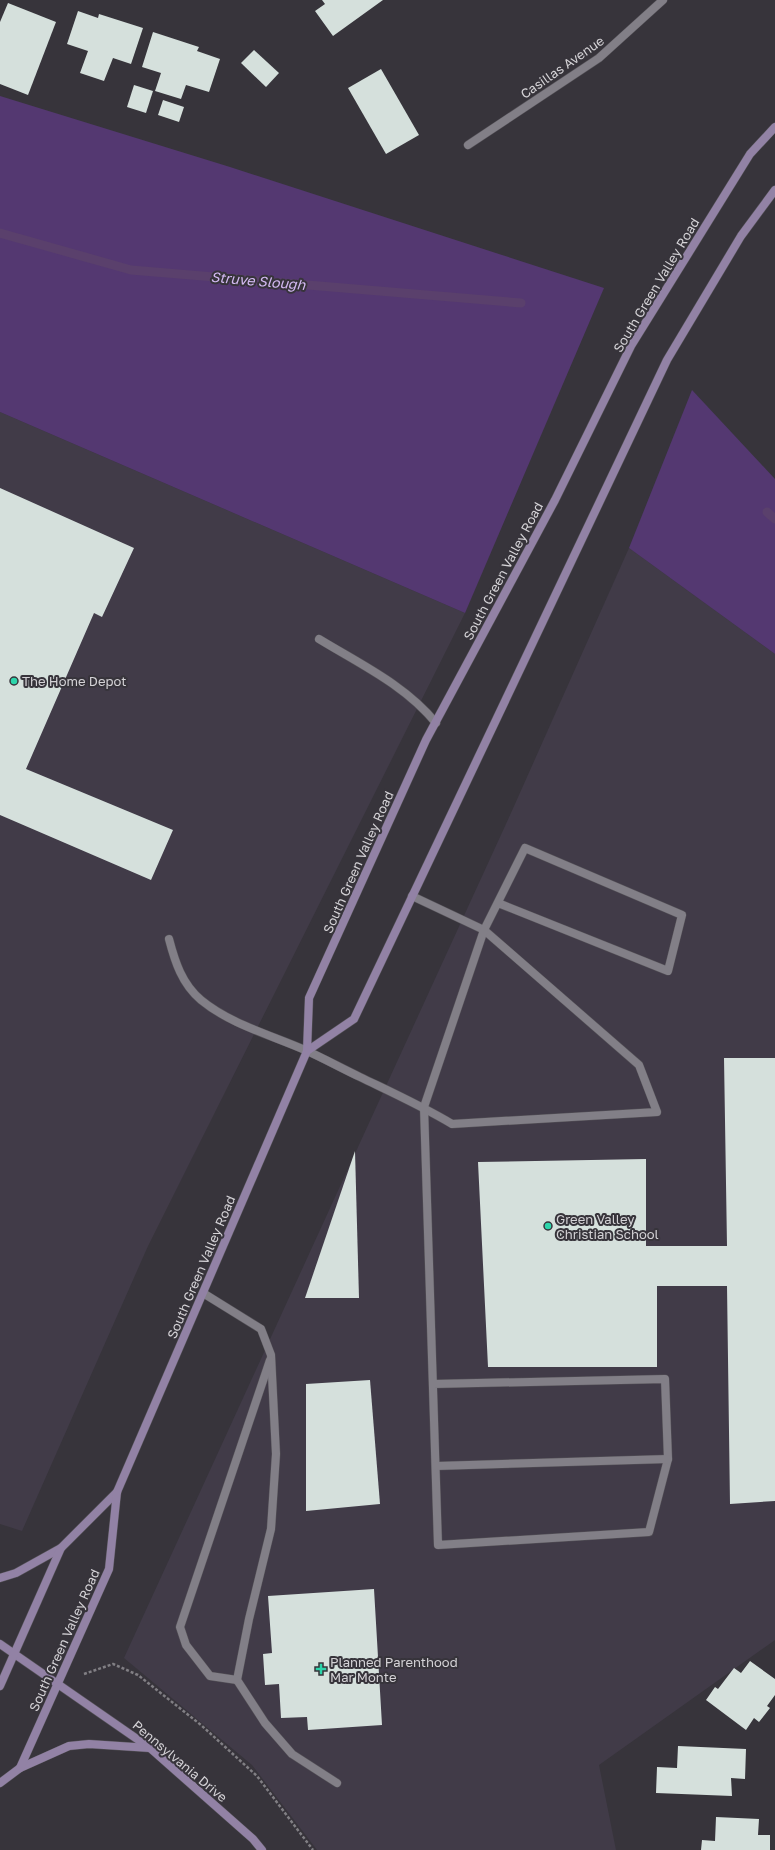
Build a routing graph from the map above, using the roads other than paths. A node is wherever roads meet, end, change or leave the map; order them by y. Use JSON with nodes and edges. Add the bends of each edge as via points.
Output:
{"nodes":[{"id":1,"x":663,"y":0,"type":"edge"},
{"id":2,"x":775,"y":127,"type":"edge"},
{"id":3,"x":468,"y":145,"type":"dead end"},
{"id":4,"x":775,"y":190,"type":"edge"},
{"id":5,"x":319,"y":640,"type":"dead end"},
{"id":6,"x":436,"y":723,"type":"junction"},
{"id":7,"x":412,"y":896,"type":"junction"},
{"id":8,"x":498,"y":903,"type":"junction"},
{"id":9,"x":484,"y":930,"type":"junction"},
{"id":10,"x":169,"y":939,"type":"dead end"},
{"id":11,"x":307,"y":1051,"type":"junction"},
{"id":12,"x":424,"y":1107,"type":"junction"},
{"id":13,"x":203,"y":1293,"type":"junction"},
{"id":14,"x":271,"y":1355,"type":"junction"},
{"id":15,"x":433,"y":1384,"type":"junction"},
{"id":16,"x":668,"y":1459,"type":"junction"},
{"id":17,"x":436,"y":1466,"type":"junction"},
{"id":18,"x":117,"y":1492,"type":"junction"},
{"id":19,"x":61,"y":1548,"type":"junction"},
{"id":20,"x":0,"y":1578,"type":"edge"},
{"id":21,"x":0,"y":1644,"type":"edge"},
{"id":22,"x":15,"y":1654,"type":"junction"},
{"id":23,"x":237,"y":1680,"type":"junction"},
{"id":24,"x":58,"y":1683,"type":"junction"},
{"id":25,"x":0,"y":1686,"type":"edge"},
{"id":26,"x":150,"y":1748,"type":"junction"},
{"id":27,"x":20,"y":1768,"type":"junction"},
{"id":28,"x":0,"y":1783,"type":"edge"},
{"id":29,"x":337,"y":1783,"type":"dead end"},
{"id":30,"x":262,"y":1850,"type":"edge"}],
"edges":[{"from":1,"to":3,"type":"street","name":"Casillas Avenue","via":[[599,58]]},
{"from":2,"to":6,"type":"main road","name":"South Green Valley Road","via":[[750,154],[631,346],[555,500]]},
{"from":4,"to":7,"type":"main road","via":[[741,236],[667,360]]},
{"from":5,"to":6,"type":"street","via":[[410,695]]},
{"from":6,"to":11,"type":"main road","name":"South Green Valley Road","via":[[309,998]]},
{"from":7,"to":9,"type":"street"},
{"from":7,"to":11,"type":"main road","via":[[354,1019]]},
{"from":8,"to":8,"type":"street","via":[[526,848],[682,915],[668,971]]},
{"from":8,"to":9,"type":"street"},
{"from":9,"to":12,"type":"street"},
{"from":9,"to":12,"type":"street","via":[[638,1065],[657,1112],[452,1124]]},
{"from":10,"to":11,"type":"street","via":[[180,974],[200,999],[225,1015]]},
{"from":11,"to":12,"type":"street"},
{"from":11,"to":13,"type":"main road","name":"South Green Valley Road"},
{"from":12,"to":15,"type":"street"},
{"from":13,"to":14,"type":"street","via":[[261,1329]]},
{"from":13,"to":18,"type":"main road","name":"South Green Valley Road"},
{"from":14,"to":23,"type":"street","via":[[276,1454],[271,1529]]},
{"from":14,"to":23,"type":"street","via":[[180,1627],[186,1645],[210,1676]]},
{"from":15,"to":16,"type":"street","via":[[665,1379]]},
{"from":15,"to":17,"type":"street"},
{"from":16,"to":17,"type":"street"},
{"from":16,"to":17,"type":"street","via":[[649,1532],[438,1545]]},
{"from":18,"to":19,"type":"main road","name":"South Green Valley Road"},
{"from":18,"to":24,"type":"main road","name":"South Green Valley Road","via":[[109,1569]]},
{"from":19,"to":20,"type":"main road","via":[[16,1573]]},
{"from":19,"to":22,"type":"main road","name":"South Green Valley Road"},
{"from":21,"to":22,"type":"main road","name":"Pennsylvania Drive"},
{"from":22,"to":24,"type":"main road","name":"Pennsylvania Drive"},
{"from":22,"to":25,"type":"main road","name":"South Green Valley Road"},
{"from":23,"to":29,"type":"street","via":[[264,1723],[292,1754]]},
{"from":24,"to":26,"type":"main road","name":"Pennsylvania Drive"},
{"from":24,"to":27,"type":"main road","name":"South Green Valley Road"},
{"from":26,"to":27,"type":"main road","via":[[89,1744],[69,1746]]},
{"from":26,"to":30,"type":"main road","name":"Pennsylvania Drive","via":[[253,1839]]},
{"from":27,"to":28,"type":"main road","name":"South Green Valley Road"}]}
